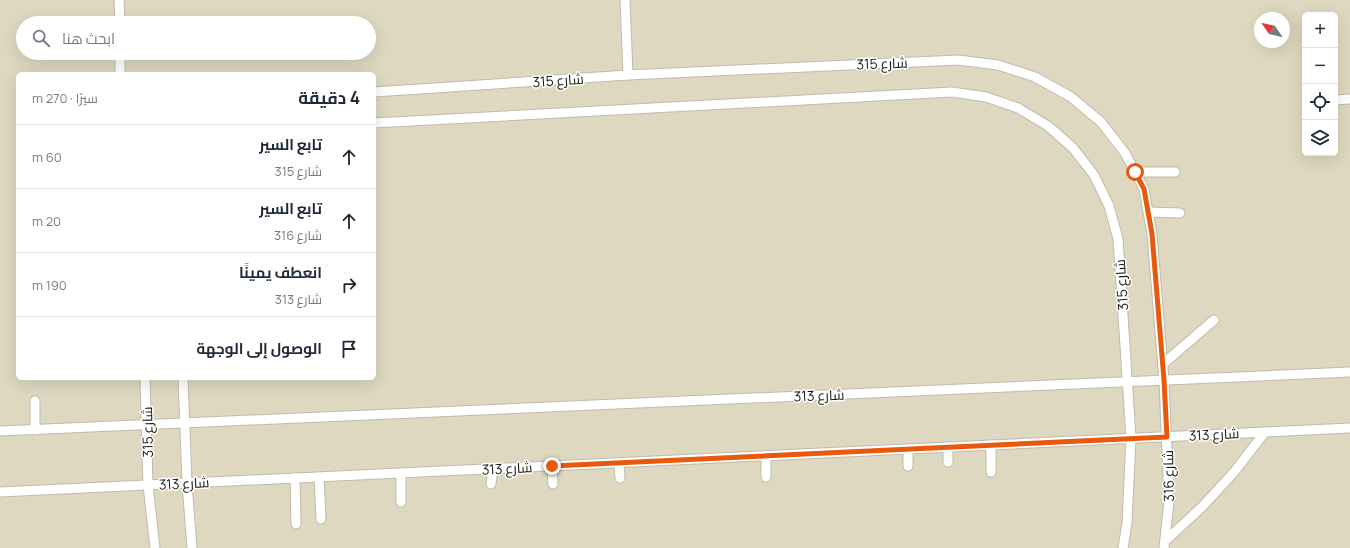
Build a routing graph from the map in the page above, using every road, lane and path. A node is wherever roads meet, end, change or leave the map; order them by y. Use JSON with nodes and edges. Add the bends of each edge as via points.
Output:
{"nodes":[{"id":1,"x":119,"y":0,"type":"edge"},
{"id":2,"x":625,"y":0,"type":"edge"},
{"id":3,"x":120,"y":16,"type":"edge"},
{"id":4,"x":120,"y":60,"type":"edge"},
{"id":5,"x":120,"y":72,"type":"edge"},
{"id":6,"x":628,"y":75,"type":"junction"},
{"id":7,"x":376,"y":92,"type":"edge"},
{"id":8,"x":1350,"y":99,"type":"edge"},
{"id":9,"x":1338,"y":100,"type":"edge"},
{"id":10,"x":376,"y":123,"type":"edge"},
{"id":11,"x":1135,"y":172,"type":"junction"},
{"id":12,"x":1176,"y":172,"type":"dead end"},
{"id":13,"x":1148,"y":212,"type":"junction"},
{"id":14,"x":1180,"y":213,"type":"dead end"},
{"id":15,"x":1214,"y":320,"type":"dead end"},
{"id":16,"x":1163,"y":364,"type":"junction"},
{"id":17,"x":1350,"y":372,"type":"edge"},
{"id":18,"x":146,"y":380,"type":"edge"},
{"id":19,"x":183,"y":380,"type":"edge"},
{"id":20,"x":1164,"y":380,"type":"junction"},
{"id":21,"x":1127,"y":382,"type":"junction"},
{"id":22,"x":35,"y":402,"type":"dead end"},
{"id":23,"x":185,"y":423,"type":"junction"},
{"id":24,"x":146,"y":425,"type":"junction"},
{"id":25,"x":1350,"y":428,"type":"edge"},
{"id":26,"x":34,"y":430,"type":"junction"},
{"id":27,"x":0,"y":431,"type":"edge"},
{"id":28,"x":1265,"y":432,"type":"junction"},
{"id":29,"x":1167,"y":437,"type":"junction"},
{"id":30,"x":1131,"y":438,"type":"junction"},
{"id":31,"x":991,"y":445,"type":"junction"},
{"id":32,"x":948,"y":447,"type":"junction"},
{"id":33,"x":908,"y":449,"type":"junction"},
{"id":34,"x":766,"y":456,"type":"junction"},
{"id":35,"x":948,"y":462,"type":"dead end"},
{"id":36,"x":619,"y":463,"type":"junction"},
{"id":37,"x":552,"y":466,"type":"junction"},
{"id":38,"x":908,"y":466,"type":"dead end"},
{"id":39,"x":493,"y":469,"type":"junction"},
{"id":40,"x":991,"y":472,"type":"dead end"},
{"id":41,"x":401,"y":473,"type":"junction"},
{"id":42,"x":319,"y":477,"type":"junction"},
{"id":43,"x":766,"y":477,"type":"dead end"},
{"id":44,"x":295,"y":478,"type":"junction"},
{"id":45,"x":620,"y":478,"type":"dead end"},
{"id":46,"x":187,"y":483,"type":"junction"},
{"id":47,"x":491,"y":484,"type":"dead end"},
{"id":48,"x":553,"y":484,"type":"dead end"},
{"id":49,"x":148,"y":485,"type":"junction"},
{"id":50,"x":0,"y":492,"type":"edge"},
{"id":51,"x":401,"y":502,"type":"dead end"},
{"id":52,"x":322,"y":519,"type":"dead end"},
{"id":53,"x":296,"y":524,"type":"dead end"},
{"id":54,"x":1164,"y":544,"type":"edge"},
{"id":55,"x":155,"y":548,"type":"edge"},
{"id":56,"x":192,"y":548,"type":"edge"},
{"id":57,"x":1123,"y":548,"type":"edge"}],
"edges":[{"from":1,"to":3,"type":"lane"},
{"from":2,"to":6,"type":"lane"},
{"from":4,"to":5,"type":"lane"},
{"from":6,"to":7,"type":"lane","name":"شارع 315"},
{"from":6,"to":11,"type":"lane","name":"شارع 315","via":[[958,60],[998,65],[1036,77],[1071,97],[1101,122],[1126,154]]},
{"from":8,"to":9,"type":"lane"},
{"from":10,"to":21,"type":"lane","name":"شارع 315","via":[[952,92],[986,97],[1018,108],[1048,126],[1073,148],[1094,175],[1109,206],[1118,239]]},
{"from":11,"to":12,"type":"lane"},
{"from":11,"to":13,"type":"lane","name":"شارع 315","via":[[1144,189]]},
{"from":13,"to":14,"type":"lane"},
{"from":13,"to":16,"type":"lane","name":"شارع 315"},
{"from":15,"to":16,"type":"lane"},
{"from":16,"to":20,"type":"lane","name":"شارع 315"},
{"from":17,"to":20,"type":"lane","name":"شارع 313"},
{"from":18,"to":24,"type":"lane","name":"شارع 315"},
{"from":19,"to":23,"type":"lane"},
{"from":20,"to":21,"type":"lane","name":"شارع 313"},
{"from":20,"to":29,"type":"lane","name":"شارع 316"},
{"from":21,"to":23,"type":"lane","name":"شارع 313"},
{"from":21,"to":30,"type":"lane"},
{"from":22,"to":26,"type":"lane"},
{"from":23,"to":24,"type":"lane","name":"شارع 313"},
{"from":23,"to":46,"type":"lane"},
{"from":24,"to":26,"type":"lane","name":"شارع 313"},
{"from":24,"to":49,"type":"lane","name":"شارع 315"},
{"from":25,"to":28,"type":"lane","name":"شارع 313"},
{"from":26,"to":27,"type":"lane","name":"شارع 313"},
{"from":28,"to":29,"type":"lane","name":"شارع 313"},
{"from":28,"to":54,"type":"lane","via":[[1230,476]]},
{"from":29,"to":30,"type":"lane","name":"شارع 313"},
{"from":29,"to":54,"type":"lane","name":"شارع 316","via":[[1170,501]]},
{"from":30,"to":31,"type":"lane","name":"شارع 313"},
{"from":30,"to":57,"type":"lane","via":[[1128,523]]},
{"from":31,"to":32,"type":"lane","name":"شارع 313"},
{"from":31,"to":40,"type":"lane"},
{"from":32,"to":33,"type":"lane","name":"شارع 313"},
{"from":32,"to":35,"type":"lane"},
{"from":33,"to":34,"type":"lane","name":"شارع 313"},
{"from":33,"to":38,"type":"lane"},
{"from":34,"to":36,"type":"lane","name":"شارع 313"},
{"from":34,"to":43,"type":"lane"},
{"from":36,"to":37,"type":"lane","name":"شارع 313"},
{"from":36,"to":45,"type":"lane"},
{"from":37,"to":39,"type":"lane","name":"شارع 313"},
{"from":37,"to":48,"type":"lane"},
{"from":39,"to":41,"type":"lane","name":"شارع 313"},
{"from":39,"to":47,"type":"lane"},
{"from":41,"to":42,"type":"lane","name":"شارع 313"},
{"from":41,"to":51,"type":"lane"},
{"from":42,"to":44,"type":"lane","name":"شارع 313"},
{"from":42,"to":52,"type":"lane"},
{"from":44,"to":46,"type":"lane","name":"شارع 313"},
{"from":44,"to":53,"type":"lane"},
{"from":46,"to":49,"type":"lane","name":"شارع 313"},
{"from":46,"to":56,"type":"lane"},
{"from":49,"to":50,"type":"lane","name":"شارع 313"},
{"from":49,"to":55,"type":"lane"}]}
